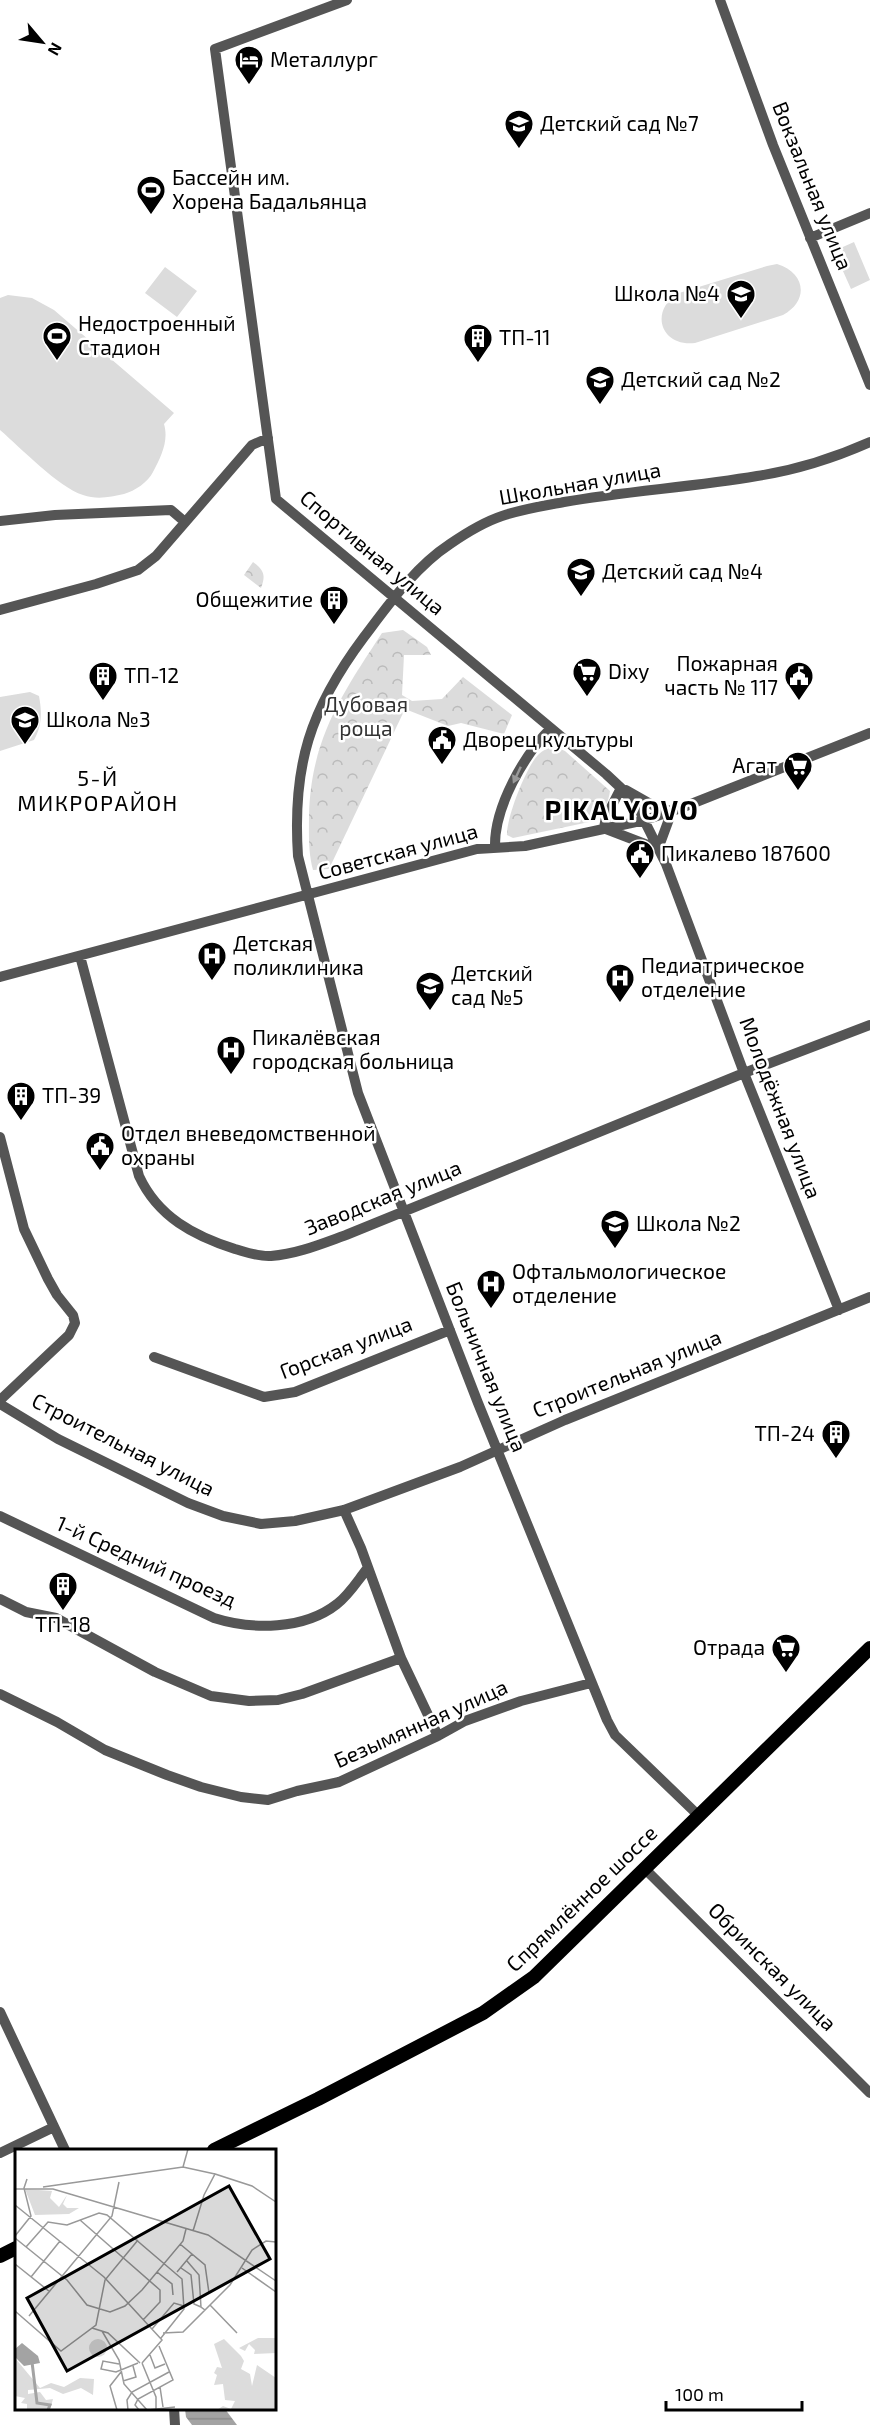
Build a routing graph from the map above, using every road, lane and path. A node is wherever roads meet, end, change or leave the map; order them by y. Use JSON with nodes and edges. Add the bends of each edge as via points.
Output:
{"nodes":[{"id":1,"x":347,"y":0,"type":"edge"},
{"id":2,"x":720,"y":0,"type":"edge"},
{"id":3,"x":870,"y":213,"type":"edge"},
{"id":4,"x":810,"y":238,"type":"junction"},
{"id":5,"x":870,"y":385,"type":"edge"},
{"id":6,"x":268,"y":438,"type":"junction"},
{"id":7,"x":870,"y":442,"type":"edge"},
{"id":8,"x":0,"y":521,"type":"edge"},
{"id":9,"x":185,"y":522,"type":"junction"},
{"id":10,"x":395,"y":598,"type":"junction"},
{"id":11,"x":0,"y":610,"type":"edge"},
{"id":12,"x":551,"y":728,"type":"junction"},
{"id":13,"x":870,"y":733,"type":"edge"},
{"id":14,"x":621,"y":788,"type":"junction"},
{"id":15,"x":672,"y":812,"type":"junction"},
{"id":16,"x":645,"y":820,"type":"junction"},
{"id":17,"x":604,"y":828,"type":"junction"},
{"id":18,"x":495,"y":847,"type":"junction"},
{"id":19,"x":658,"y":849,"type":"junction"},
{"id":20,"x":308,"y":895,"type":"junction"},
{"id":21,"x":80,"y":956,"type":"junction"},
{"id":22,"x":0,"y":977,"type":"edge"},
{"id":23,"x":870,"y":1025,"type":"edge"},
{"id":24,"x":744,"y":1073,"type":"junction"},
{"id":25,"x":0,"y":1137,"type":"edge"},
{"id":26,"x":403,"y":1212,"type":"junction"},
{"id":27,"x":870,"y":1297,"type":"edge"},
{"id":28,"x":838,"y":1310,"type":"junction"},
{"id":29,"x":450,"y":1330,"type":"junction"},
{"id":30,"x":154,"y":1357,"type":"dead end"},
{"id":31,"x":0,"y":1402,"type":"edge"},
{"id":32,"x":497,"y":1450,"type":"junction"},
{"id":33,"x":344,"y":1510,"type":"junction"},
{"id":34,"x":0,"y":1516,"type":"edge"},
{"id":35,"x":368,"y":1569,"type":"junction"},
{"id":36,"x":0,"y":1599,"type":"edge"},
{"id":37,"x":870,"y":1648,"type":"edge"},
{"id":38,"x":401,"y":1658,"type":"junction"},
{"id":39,"x":591,"y":1683,"type":"junction"},
{"id":40,"x":0,"y":1694,"type":"edge"},
{"id":41,"x":438,"y":1736,"type":"junction"},
{"id":42,"x":699,"y":1816,"type":"junction"},
{"id":43,"x":645,"y":1869,"type":"junction"},
{"id":44,"x":0,"y":2012,"type":"edge"},
{"id":45,"x":870,"y":2093,"type":"edge"},
{"id":46,"x":54,"y":2127,"type":"junction"},
{"id":47,"x":64,"y":2149,"type":"edge"},
{"id":48,"x":218,"y":2149,"type":"edge"},
{"id":49,"x":0,"y":2153,"type":"edge"},
{"id":50,"x":15,"y":2248,"type":"edge"},
{"id":51,"x":0,"y":2256,"type":"edge"},
{"id":52,"x":174,"y":2410,"type":"edge"},
{"id":53,"x":175,"y":2425,"type":"edge"}],
"edges":[{"from":1,"to":6,"type":"street","name":"Спортивная улица","via":[[215,49]]},
{"from":2,"to":4,"type":"street","name":"Вокзальная улица"},
{"from":3,"to":4,"type":"street"},
{"from":4,"to":5,"type":"street","name":"Вокзальная улица"},
{"from":6,"to":9,"type":"street","via":[[252,445]]},
{"from":6,"to":10,"type":"street","name":"Спортивная улица","via":[[276,499]]},
{"from":7,"to":10,"type":"street","name":"Школьная улица","via":[[835,457],[758,476],[598,496],[501,516],[448,545]]},
{"from":8,"to":9,"type":"street","via":[[171,510]]},
{"from":9,"to":11,"type":"street","via":[[156,556],[138,570]]},
{"from":10,"to":12,"type":"street","name":"Спортивная улица"},
{"from":10,"to":20,"type":"street","name":"Школьная улица","via":[[343,664],[309,735],[298,783],[296,823],[298,856]]},
{"from":12,"to":14,"type":"street","name":"Спортивная улица"},
{"from":12,"to":18,"type":"street","one_way":true,"via":[[524,760],[504,806],[495,833]]},
{"from":13,"to":15,"type":"street","name":"Советская улица"},
{"from":14,"to":15,"type":"street"},
{"from":14,"to":16,"type":"street","name":"Спортивная улица"},
{"from":14,"to":17,"type":"street"},
{"from":15,"to":16,"type":"street","name":"Советская улица"},
{"from":15,"to":19,"type":"street"},
{"from":16,"to":17,"type":"street","name":"Советская улица"},
{"from":16,"to":19,"type":"street","name":"Молодёжная улица"},
{"from":17,"to":18,"type":"street","name":"Советская улица","via":[[525,846]]},
{"from":17,"to":19,"type":"street"},
{"from":18,"to":20,"type":"street","name":"Советская улица"},
{"from":19,"to":24,"type":"street","name":"Молодёжная улица"},
{"from":20,"to":21,"type":"street","name":"Советская улица"},
{"from":20,"to":26,"type":"street","name":"Больничная улица","via":[[358,1093]]},
{"from":21,"to":22,"type":"street","name":"Советская улица"},
{"from":21,"to":26,"type":"street","name":"Заводская улица","via":[[140,1176],[167,1216],[208,1240],[269,1257],[305,1250]]},
{"from":23,"to":24,"type":"street","name":"Заводская улица"},
{"from":24,"to":26,"type":"street","name":"Заводская улица"},
{"from":24,"to":28,"type":"street","name":"Молодёжная улица"},
{"from":25,"to":31,"type":"street","via":[[24,1229],[75,1323],[69,1335]]},
{"from":26,"to":29,"type":"street","name":"Больничная улица"},
{"from":27,"to":28,"type":"street","name":"Строительная улица"},
{"from":28,"to":32,"type":"street","name":"Строительная улица"},
{"from":29,"to":30,"type":"street","name":"Горская улица","via":[[295,1392],[264,1396]]},
{"from":29,"to":32,"type":"street","name":"Больничная улица"},
{"from":31,"to":33,"type":"street","name":"Строительная улица","via":[[58,1439],[188,1503],[223,1516],[261,1524]]},
{"from":32,"to":33,"type":"street","name":"Строительная улица"},
{"from":32,"to":39,"type":"street","name":"Больничная улица"},
{"from":33,"to":35,"type":"street"},
{"from":34,"to":35,"type":"street","name":"1-й Средний проезд","via":[[214,1618],[252,1627],[319,1616],[339,1603]]},
{"from":35,"to":38,"type":"street"},
{"from":36,"to":38,"type":"street","via":[[26,1612],[56,1618],[155,1672],[211,1696],[278,1700]]},
{"from":37,"to":42,"type":"main road","name":"Спрямлённое шоссе"},
{"from":38,"to":41,"type":"street"},
{"from":39,"to":41,"type":"street","name":"Безымянная улица","via":[[521,1701],[465,1721]]},
{"from":39,"to":42,"type":"street","name":"Больничная улица","via":[[615,1734]]},
{"from":40,"to":41,"type":"street","name":"Безымянная улица","via":[[105,1750],[167,1775],[241,1797],[268,1800],[339,1782]]},
{"from":42,"to":43,"type":"main road","name":"Спрямлённое шоссе"},
{"from":43,"to":45,"type":"street","name":"Обринская улица"},
{"from":43,"to":48,"type":"main road","name":"Спрямлённое шоссе","via":[[551,1962],[497,2005]]},
{"from":44,"to":46,"type":"street"},
{"from":46,"to":47,"type":"street"},
{"from":46,"to":49,"type":"street"},
{"from":50,"to":51,"type":"main road"},
{"from":52,"to":53,"type":"street"}]}
